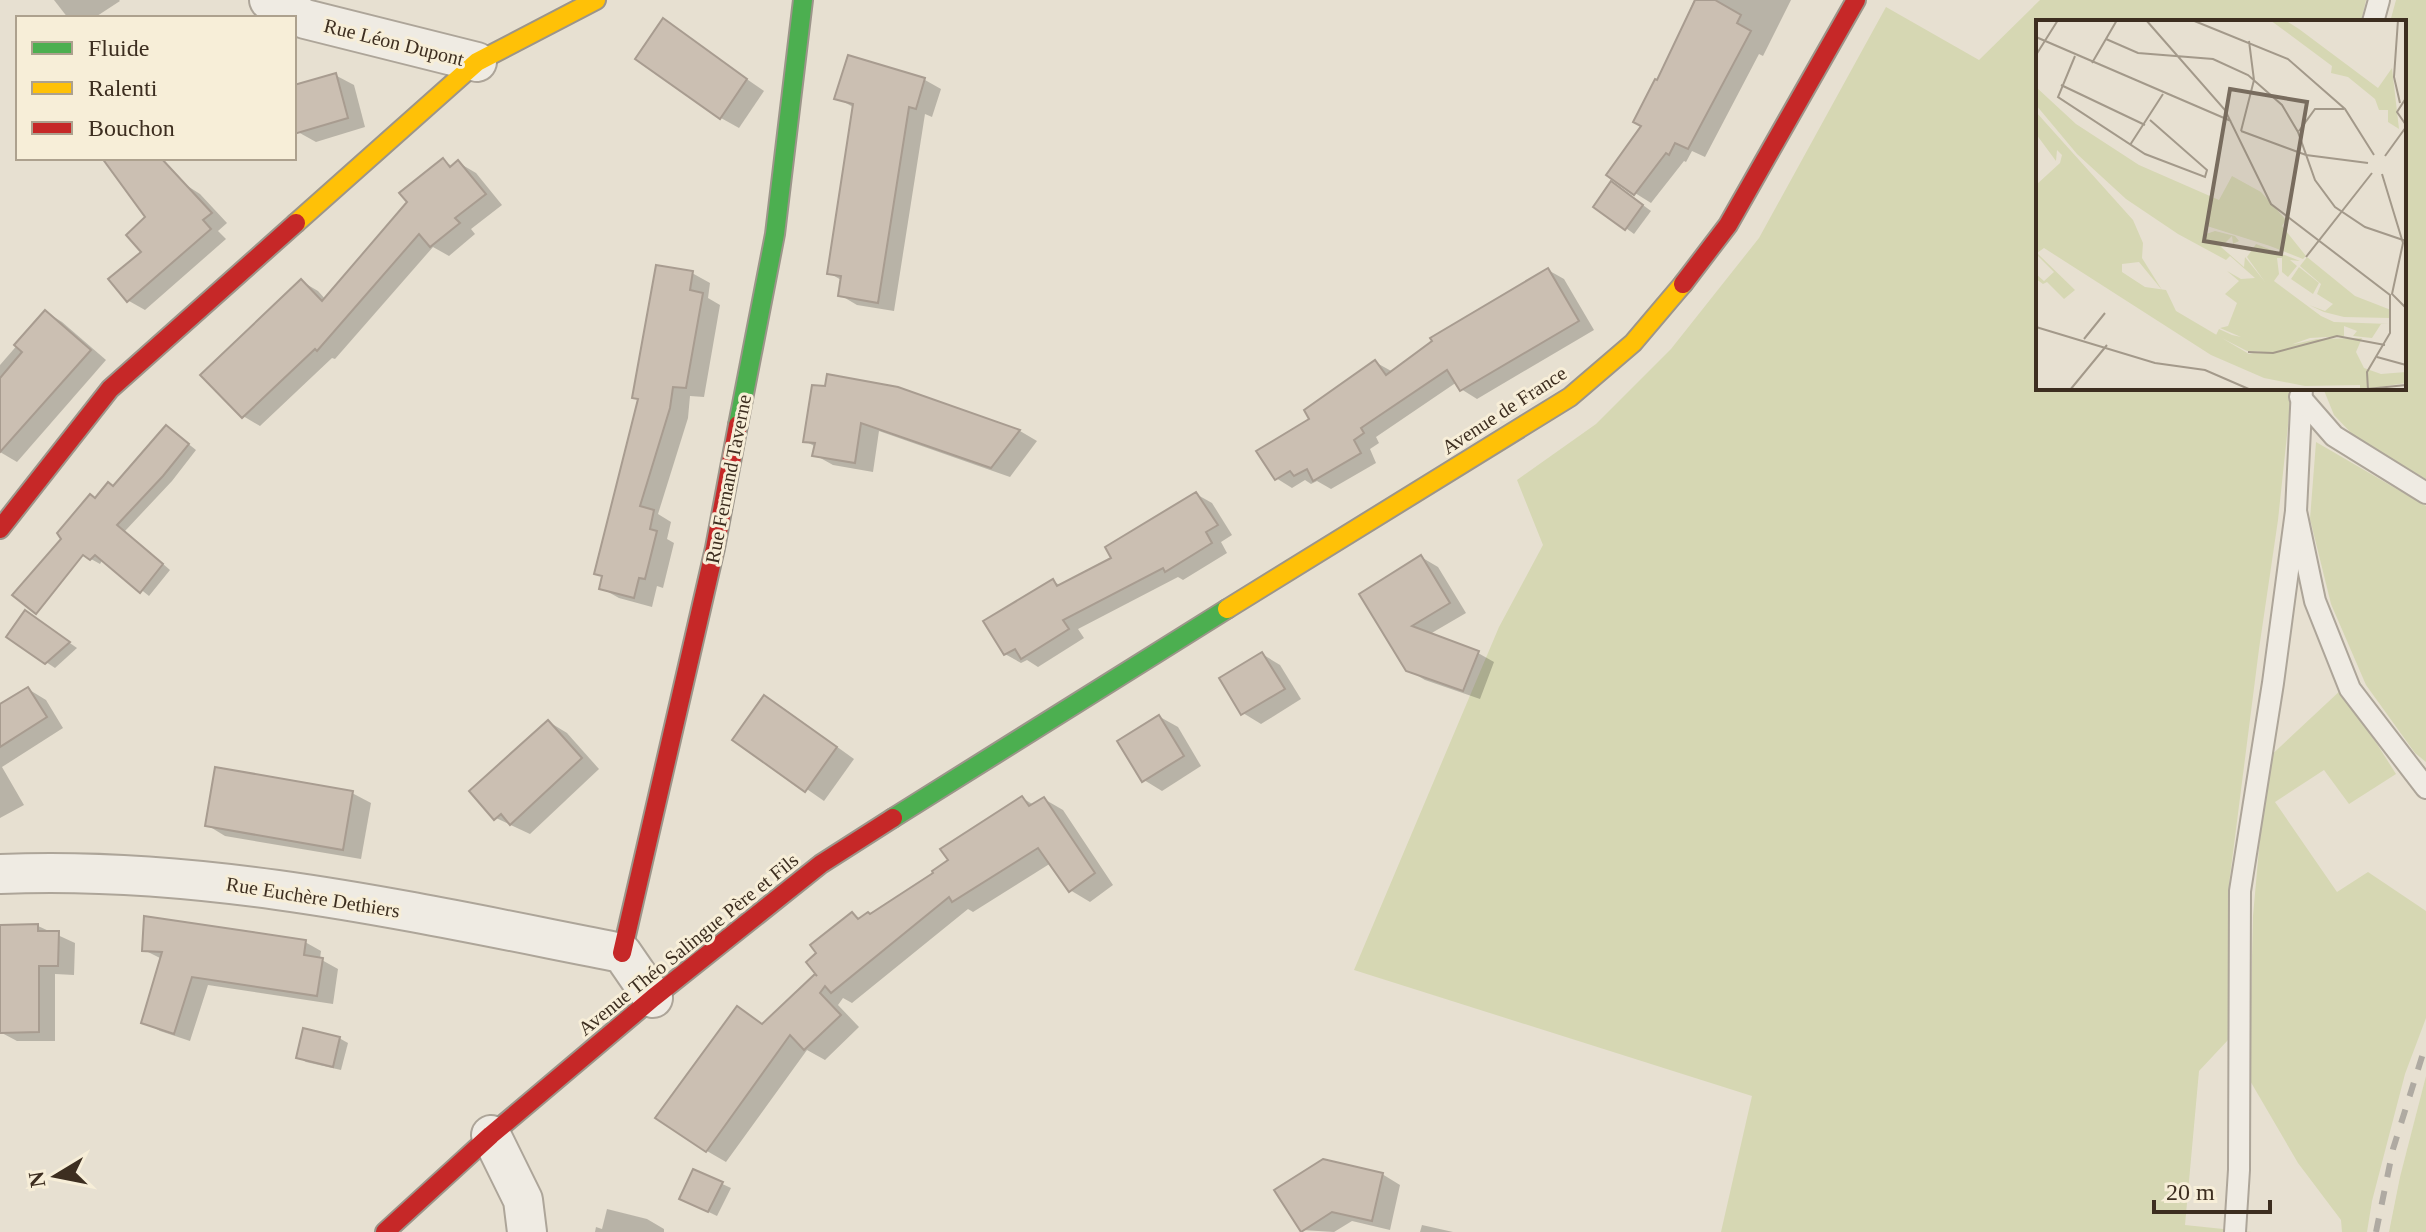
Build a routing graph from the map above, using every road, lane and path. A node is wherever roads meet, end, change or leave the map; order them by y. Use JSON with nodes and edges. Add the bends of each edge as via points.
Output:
{"nodes":[{"id":1,"x":269,"y":0,"type":"edge"},
{"id":2,"x":596,"y":0,"type":"edge"},
{"id":3,"x":803,"y":0,"type":"edge"},
{"id":4,"x":1856,"y":0,"type":"edge"},
{"id":5,"x":2379,"y":0,"type":"edge"},
{"id":6,"x":2374,"y":20,"type":"edge"},
{"id":7,"x":477,"y":62,"type":"junction"},
{"id":8,"x":2301,"y":392,"type":"edge"},
{"id":9,"x":2426,"y":493,"type":"edge"},
{"id":10,"x":2296,"y":511,"type":"junction"},
{"id":11,"x":0,"y":529,"type":"edge"},
{"id":12,"x":1044,"y":722,"type":"joint"},
{"id":13,"x":2426,"y":788,"type":"edge"},
{"id":14,"x":0,"y":874,"type":"edge"},
{"id":15,"x":622,"y":953,"type":"junction"},
{"id":16,"x":653,"y":998,"type":"junction"},
{"id":17,"x":491,"y":1135,"type":"junction"},
{"id":18,"x":385,"y":1232,"type":"edge"},
{"id":19,"x":527,"y":1232,"type":"edge"},
{"id":20,"x":2235,"y":1232,"type":"edge"}],
"edges":[{"from":1,"to":7,"type":"street","name":"Rue Léon Dupont","via":[[305,19]]},
{"from":2,"to":7,"type":"street"},
{"from":3,"to":15,"type":"street","name":"Rue Fernand Taverne","via":[[775,234],[712,563]]},
{"from":4,"to":12,"type":"street","name":"Avenue de France","via":[[1728,225],[1633,343],[1570,397]]},
{"from":5,"to":6,"type":"lane"},
{"from":7,"to":11,"type":"street","via":[[110,389]]},
{"from":8,"to":9,"type":"lane","via":[[2334,436]]},
{"from":8,"to":10,"type":"lane"},
{"from":10,"to":13,"type":"lane","via":[[2315,601],[2350,689]]},
{"from":10,"to":20,"type":"lane","via":[[2240,891]]},
{"from":12,"to":16,"type":"street","name":"Avenue Théo Salingue Père et Fils","via":[[821,864]]},
{"from":14,"to":15,"type":"street","name":"Rue Euchère Dethiers","via":[[165,878],[329,896]]},
{"from":15,"to":16,"type":"street"},
{"from":16,"to":17,"type":"street","name":"Avenue Théo Salingue Père et Fils"},
{"from":17,"to":18,"type":"street","name":"Avenue Théo Salingue Père et Fils"},
{"from":17,"to":19,"type":"street","via":[[523,1200]]}]}
